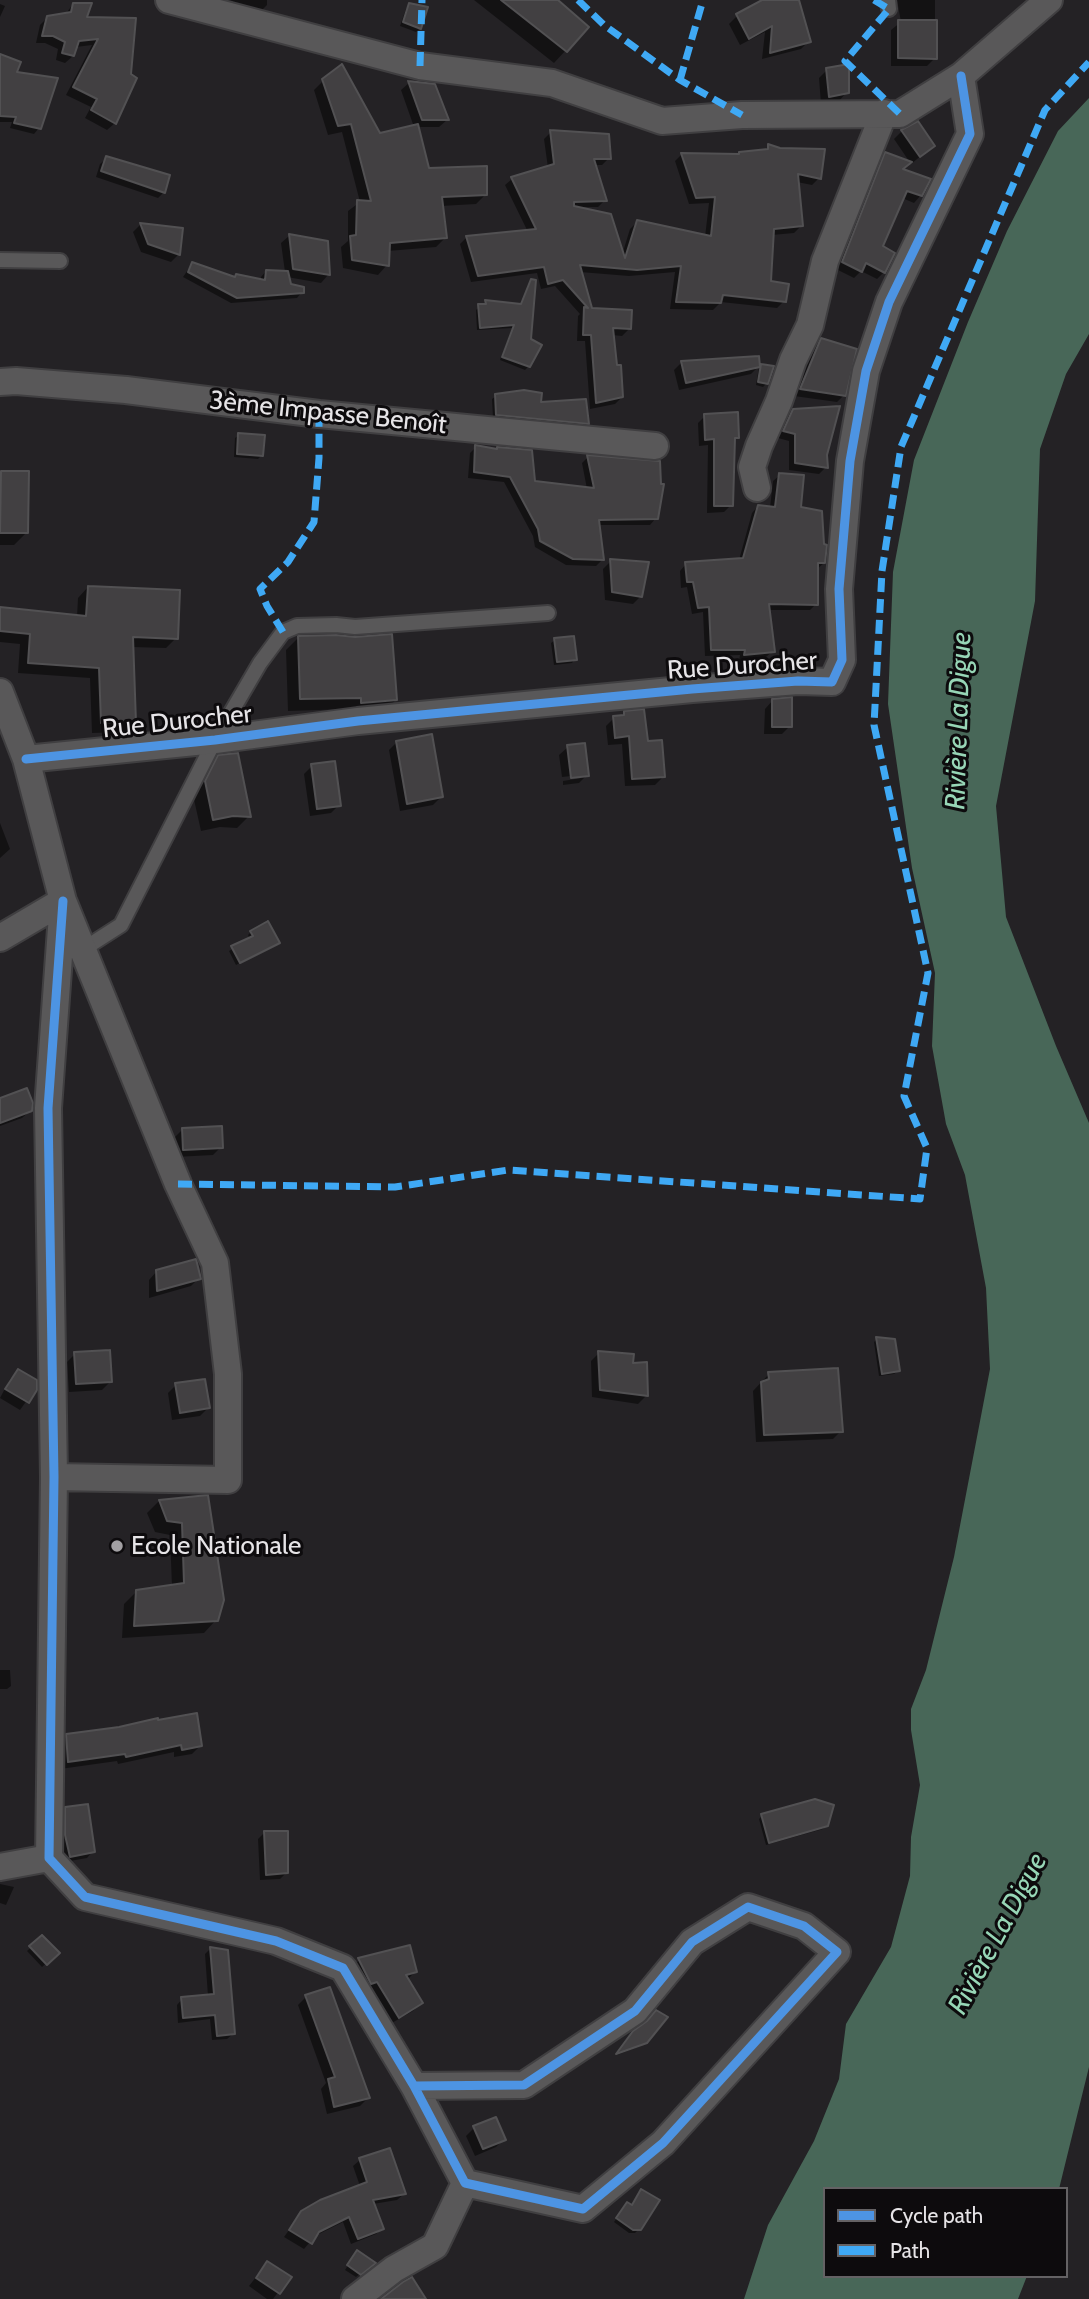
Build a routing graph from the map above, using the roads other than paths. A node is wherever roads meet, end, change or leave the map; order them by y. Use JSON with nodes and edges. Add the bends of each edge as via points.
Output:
{"nodes":[{"id":1,"x":169,"y":0,"type":"edge"},
{"id":2,"x":1049,"y":0,"type":"edge"},
{"id":3,"x":961,"y":76,"type":"junction"},
{"id":4,"x":884,"y":113,"type":"junction"},
{"id":5,"x":0,"y":260,"type":"edge"},
{"id":6,"x":61,"y":261,"type":"dead end"},
{"id":7,"x":0,"y":382,"type":"edge"},
{"id":8,"x":655,"y":446,"type":"dead end"},
{"id":9,"x":757,"y":488,"type":"dead end"},
{"id":10,"x":548,"y":612,"type":"dead end"},
{"id":11,"x":0,"y":692,"type":"edge"},
{"id":12,"x":215,"y":740,"type":"junction"},
{"id":13,"x":26,"y":759,"type":"junction"},
{"id":14,"x":63,"y":901,"type":"junction"},
{"id":15,"x":0,"y":938,"type":"edge"},
{"id":16,"x":82,"y":950,"type":"junction"},
{"id":17,"x":54,"y":1477,"type":"junction"},
{"id":18,"x":49,"y":1858,"type":"junction"},
{"id":19,"x":0,"y":1867,"type":"edge"},
{"id":20,"x":414,"y":2086,"type":"junction"},
{"id":21,"x":465,"y":2183,"type":"junction"},
{"id":22,"x":355,"y":2299,"type":"edge"}],
"edges":[{"from":1,"to":4,"type":"street","via":[[420,66],[552,83],[662,121]]},
{"from":2,"to":3,"type":"street"},
{"from":3,"to":4,"type":"street","via":[[900,114]]},
{"from":3,"to":12,"type":"street","name":"Rue Durocher","via":[[970,134],[889,302],[866,371],[850,461],[840,576],[842,660],[832,681],[692,689],[386,718]]},
{"from":4,"to":9,"type":"street","via":[[825,261],[810,325],[759,446],[752,467]]},
{"from":5,"to":6,"type":"lane"},
{"from":7,"to":8,"type":"street","name":"3ème Impasse Benoît","via":[[127,390],[319,414]]},
{"from":10,"to":12,"type":"lane","via":[[355,627],[297,626],[283,632],[260,663]]},
{"from":11,"to":13,"type":"street"},
{"from":12,"to":13,"type":"street","name":"Rue Durocher"},
{"from":12,"to":16,"type":"lane","via":[[121,925]]},
{"from":13,"to":14,"type":"street"},
{"from":14,"to":15,"type":"street"},
{"from":14,"to":16,"type":"street"},
{"from":14,"to":17,"type":"street","via":[[48,1108]]},
{"from":16,"to":17,"type":"street","via":[[215,1263],[228,1374],[228,1480]]},
{"from":17,"to":18,"type":"street"},
{"from":18,"to":19,"type":"street"},
{"from":18,"to":20,"type":"street","via":[[85,1897],[276,1941],[343,1968]]},
{"from":20,"to":21,"type":"street"},
{"from":20,"to":21,"type":"street","via":[[524,2085],[635,2011],[692,1942],[748,1907],[804,1926],[837,1952],[663,2143],[583,2209]]},
{"from":21,"to":22,"type":"street","via":[[435,2246]]}]}
